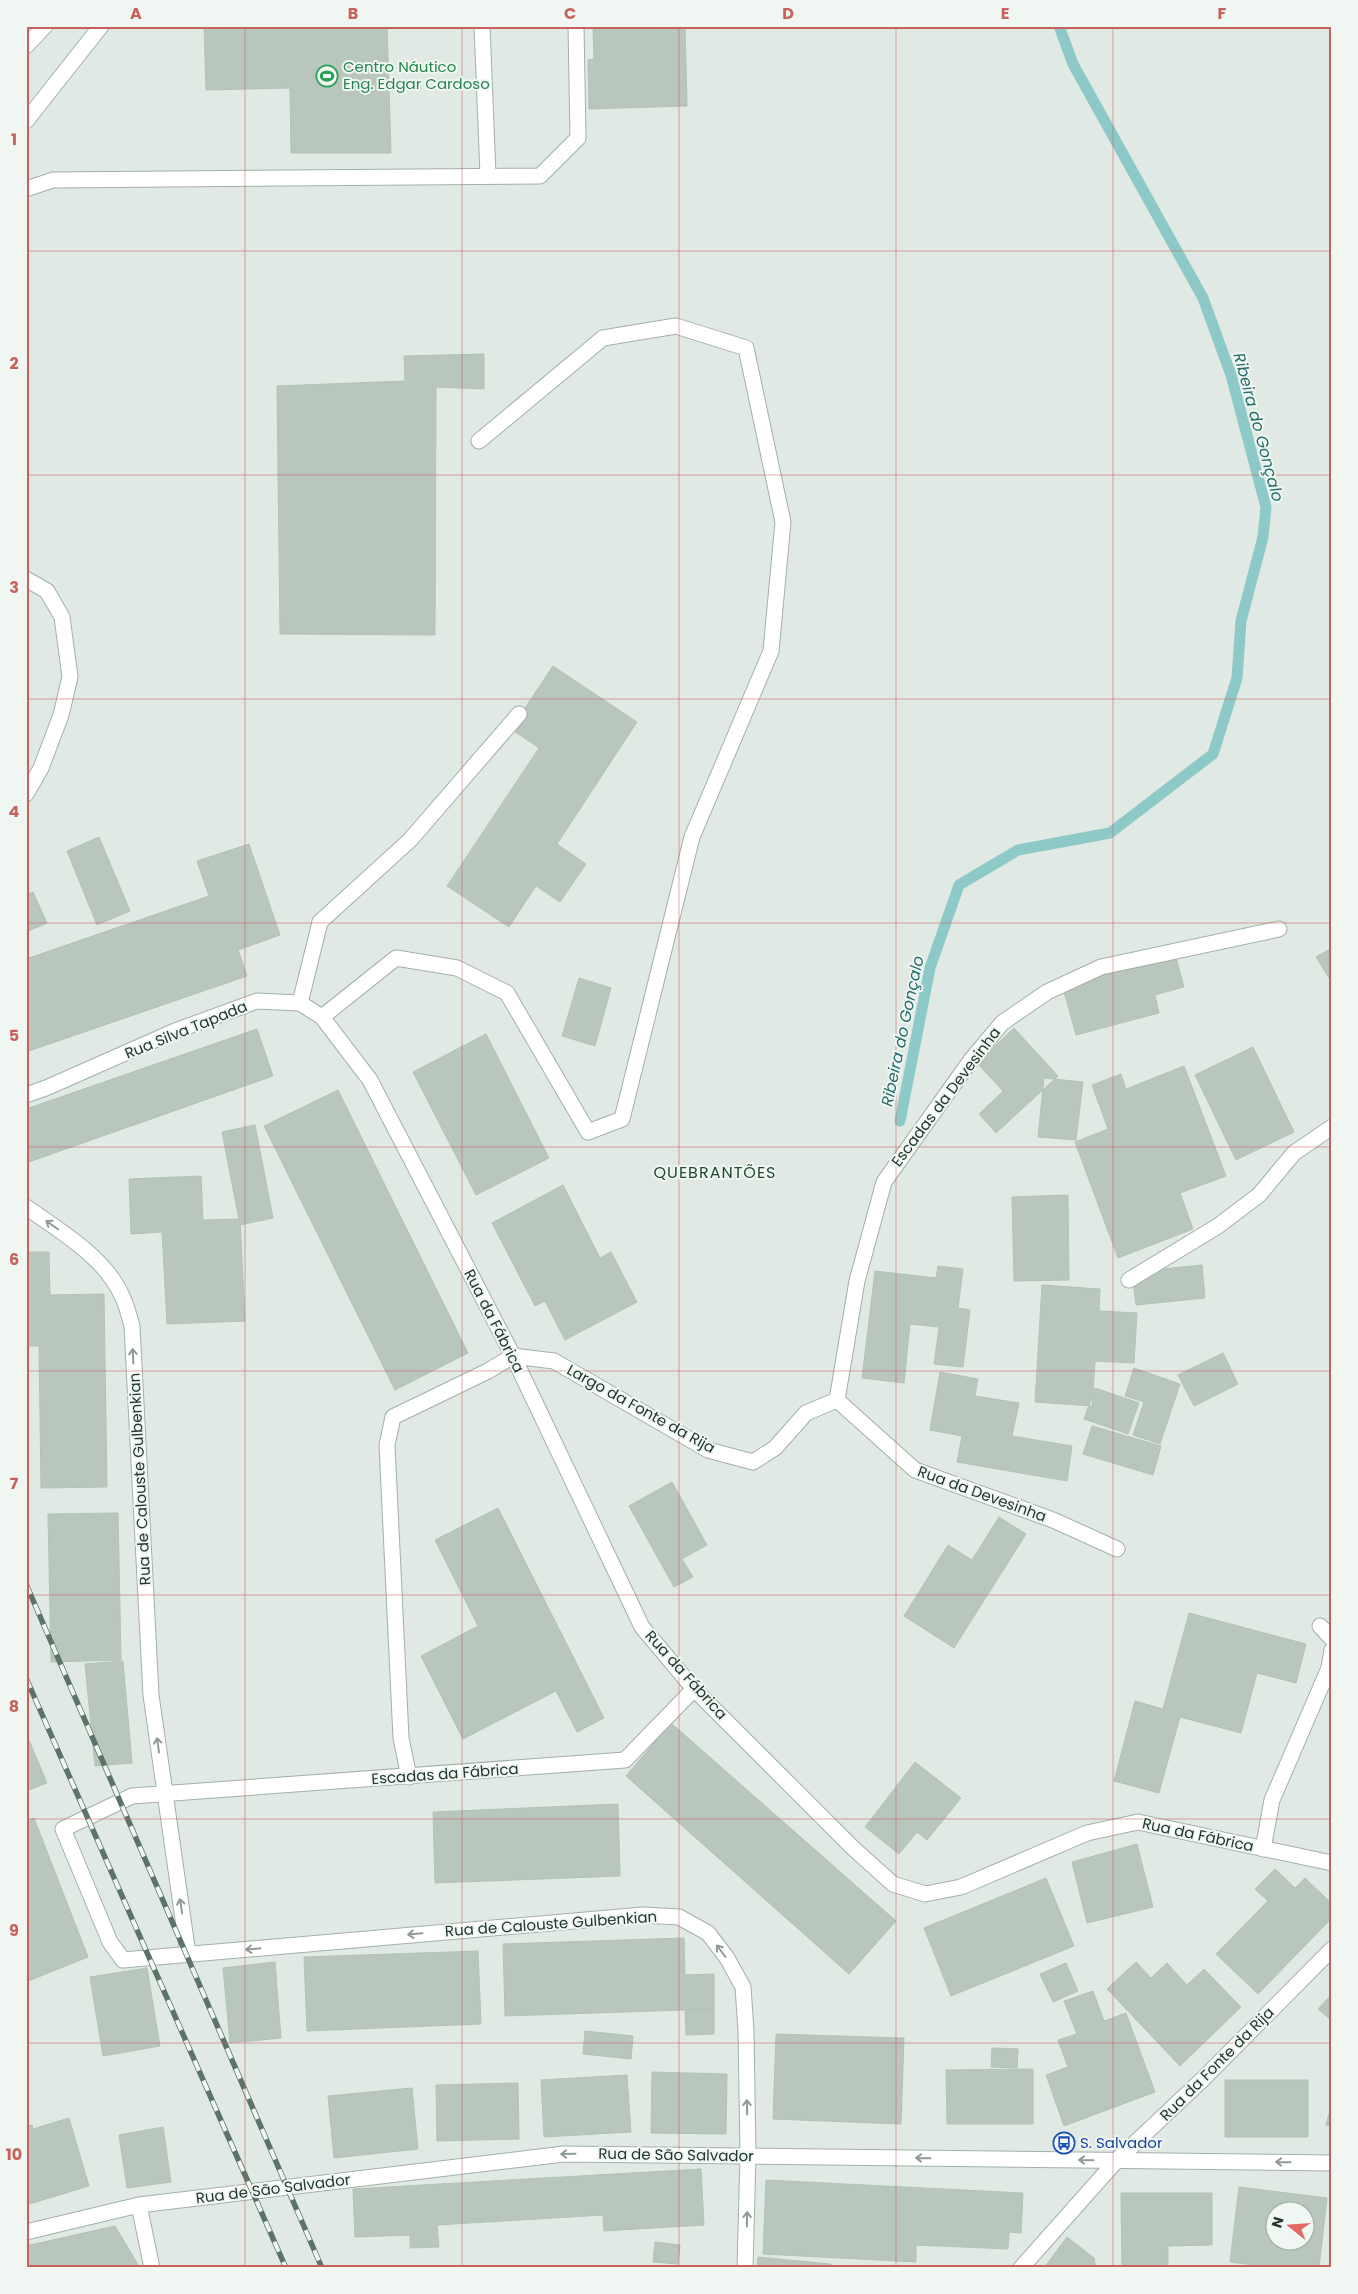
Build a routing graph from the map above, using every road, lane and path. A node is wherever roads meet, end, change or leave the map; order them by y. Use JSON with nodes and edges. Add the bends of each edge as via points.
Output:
{"nodes":[{"id":1,"x":45,"y":26,"type":"edge"},
{"id":2,"x":102,"y":26,"type":"edge"},
{"id":3,"x":482,"y":26,"type":"edge"},
{"id":4,"x":576,"y":26,"type":"edge"},
{"id":5,"x":26,"y":46,"type":"edge"},
{"id":6,"x":26,"y":121,"type":"edge"},
{"id":7,"x":488,"y":175,"type":"junction"},
{"id":8,"x":26,"y":189,"type":"edge"},
{"id":9,"x":479,"y":441,"type":"dead end"},
{"id":10,"x":26,"y":579,"type":"edge"},
{"id":11,"x":519,"y":714,"type":"dead end"},
{"id":12,"x":26,"y":794,"type":"edge"},
{"id":13,"x":1279,"y":929,"type":"dead end"},
{"id":14,"x":300,"y":1003,"type":"junction"},
{"id":15,"x":322,"y":1017,"type":"junction"},
{"id":16,"x":26,"y":1095,"type":"edge"},
{"id":17,"x":1332,"y":1126,"type":"edge"},
{"id":18,"x":26,"y":1207,"type":"edge"},
{"id":19,"x":1129,"y":1280,"type":"dead end"},
{"id":20,"x":513,"y":1356,"type":"junction"},
{"id":21,"x":837,"y":1400,"type":"junction"},
{"id":22,"x":1117,"y":1549,"type":"dead end"},
{"id":23,"x":1320,"y":1626,"type":"dead end"},
{"id":24,"x":1332,"y":1639,"type":"edge"},
{"id":25,"x":1332,"y":1650,"type":"edge"},
{"id":26,"x":694,"y":1689,"type":"junction"},
{"id":27,"x":409,"y":1777,"type":"junction"},
{"id":28,"x":165,"y":1795,"type":"junction"},
{"id":29,"x":1263,"y":1849,"type":"junction"},
{"id":30,"x":1332,"y":1863,"type":"edge"},
{"id":31,"x":1332,"y":1949,"type":"edge"},
{"id":32,"x":188,"y":1954,"type":"junction"},
{"id":33,"x":748,"y":2156,"type":"junction"},
{"id":34,"x":1117,"y":2160,"type":"junction"},
{"id":35,"x":1332,"y":2163,"type":"edge"},
{"id":36,"x":139,"y":2205,"type":"junction"},
{"id":37,"x":26,"y":2232,"type":"edge"},
{"id":38,"x":152,"y":2268,"type":"edge"},
{"id":39,"x":745,"y":2268,"type":"edge"},
{"id":40,"x":1021,"y":2268,"type":"edge"}],
"edges":[{"from":1,"to":5,"type":"street"},
{"from":2,"to":6,"type":"street"},
{"from":3,"to":7,"type":"street"},
{"from":4,"to":7,"type":"street","via":[[578,138],[540,176]]},
{"from":7,"to":8,"type":"street","via":[[52,180]]},
{"from":9,"to":15,"type":"street","via":[[603,338],[676,326],[746,348],[783,522],[771,651],[692,837],[622,1119],[588,1132],[506,993],[457,968],[396,958]]},
{"from":10,"to":12,"type":"street","via":[[47,591],[62,617],[70,677],[61,715],[41,768]]},
{"from":11,"to":14,"type":"street","via":[[410,840],[320,922]]},
{"from":13,"to":21,"type":"street","name":"Escadas da Devesinha","via":[[1101,967],[1047,992],[1002,1023],[971,1060],[884,1182],[857,1281]]},
{"from":14,"to":15,"type":"street","name":"Rua da Fábrica"},
{"from":14,"to":16,"type":"street","name":"Rua Silva Tapada","via":[[257,1002],[175,1031]]},
{"from":15,"to":20,"type":"street","name":"Rua da Fábrica","via":[[370,1080]]},
{"from":17,"to":19,"type":"street","via":[[1294,1153],[1259,1194],[1218,1226]]},
{"from":28,"to":18,"type":"street","name":"Rua de Calouste Gulbenkian","one_way":true,"via":[[151,1695],[132,1326],[122,1295],[102,1267]]},
{"from":20,"to":21,"type":"street","name":"Largo da Fonte da Rija","via":[[554,1360],[708,1450],[753,1462],[775,1448],[806,1413]]},
{"from":20,"to":26,"type":"street","name":"Rua da Fábrica","via":[[642,1627]]},
{"from":20,"to":27,"type":"street","via":[[488,1372],[393,1417],[387,1454],[401,1738]]},
{"from":21,"to":22,"type":"street","name":"Rua da Devesinha","via":[[915,1470],[1053,1520]]},
{"from":23,"to":24,"type":"street"},
{"from":25,"to":29,"type":"street","via":[[1329,1668],[1272,1800]]},
{"from":26,"to":27,"type":"street","name":"Escadas da Fábrica","via":[[625,1760]]},
{"from":26,"to":29,"type":"street","name":"Rua da Fábrica","via":[[893,1884],[925,1894],[961,1887],[1087,1833],[1138,1822]]},
{"from":27,"to":28,"type":"street","name":"Escadas da Fábrica"},
{"from":32,"to":28,"type":"street","name":"Rua de Calouste Gulbenkian","one_way":true},
{"from":28,"to":32,"type":"street","name":"Rua de Calouste Gulbenkian","via":[[132,1796],[63,1829],[110,1942],[123,1960]]},
{"from":29,"to":30,"type":"street","name":"Rua da Fábrica"},
{"from":31,"to":34,"type":"street","name":"Rua da Fonte da Rija","via":[[1203,2080]]},
{"from":33,"to":32,"type":"street","name":"Rua de Calouste Gulbenkian","one_way":true,"via":[[743,1987],[708,1933],[679,1917],[644,1914]]},
{"from":34,"to":33,"type":"street","name":"Rua de São Salvador","one_way":true},
{"from":33,"to":36,"type":"street","name":"Rua de São Salvador","one_way":true,"via":[[564,2154]]},
{"from":39,"to":33,"type":"street","name":"Rua de Calouste Gulbenkian","one_way":true},
{"from":35,"to":34,"type":"street","name":"Rua de São Salvador","one_way":true},
{"from":34,"to":40,"type":"street","name":"Rua da Fonte da Rija"},
{"from":36,"to":37,"type":"street","name":"Rua de São Salvador"},
{"from":36,"to":38,"type":"street"}]}
